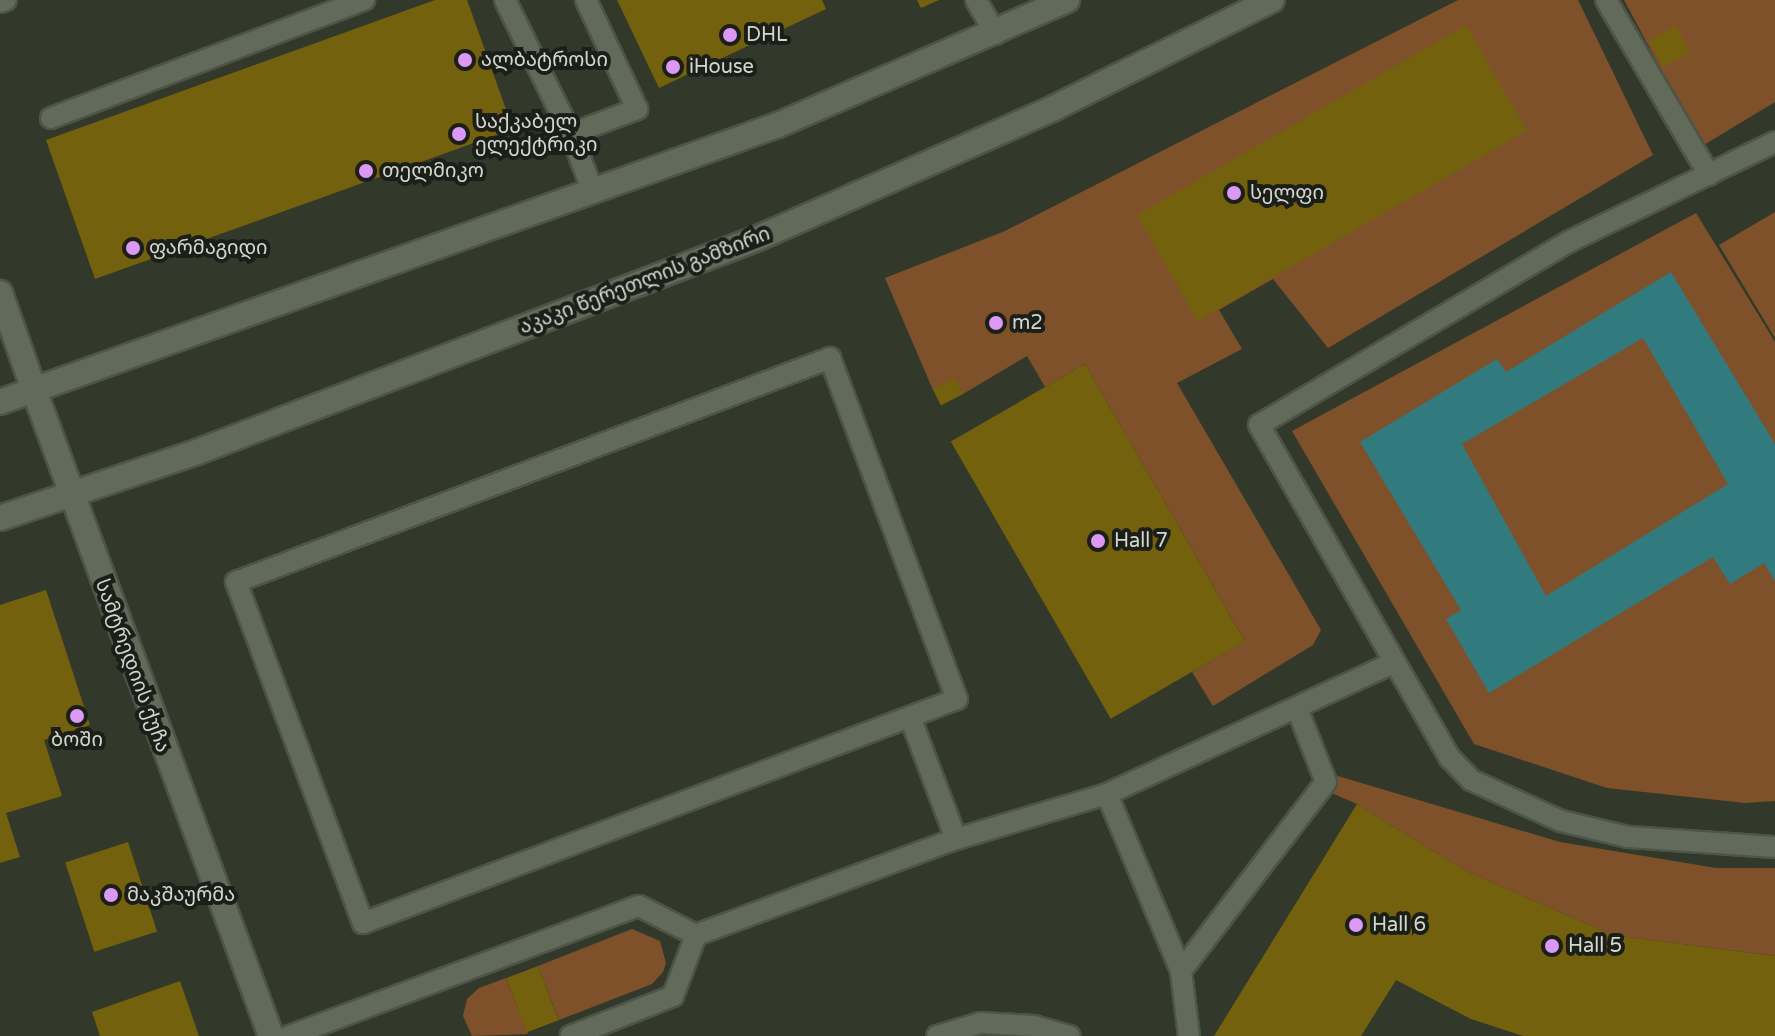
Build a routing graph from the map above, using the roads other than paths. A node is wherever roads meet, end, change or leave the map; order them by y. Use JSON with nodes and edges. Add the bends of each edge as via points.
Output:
{"nodes":[{"id":1,"x":364,"y":0,"type":"edge"},
{"id":2,"x":505,"y":0,"type":"edge"},
{"id":3,"x":586,"y":0,"type":"edge"},
{"id":4,"x":976,"y":0,"type":"edge"},
{"id":5,"x":1067,"y":0,"type":"edge"},
{"id":6,"x":1272,"y":0,"type":"edge"},
{"id":7,"x":1606,"y":0,"type":"edge"},
{"id":8,"x":996,"y":34,"type":"junction"},
{"id":9,"x":51,"y":118,"type":"dead end"},
{"id":10,"x":571,"y":134,"type":"junction"},
{"id":11,"x":1775,"y":142,"type":"edge"},
{"id":12,"x":1709,"y":175,"type":"junction"},
{"id":13,"x":593,"y":192,"type":"junction"},
{"id":14,"x":0,"y":293,"type":"edge"},
{"id":15,"x":34,"y":390,"type":"junction"},
{"id":16,"x":0,"y":402,"type":"edge"},
{"id":17,"x":71,"y":497,"type":"junction"},
{"id":18,"x":0,"y":518,"type":"edge"},
{"id":19,"x":1393,"y":663,"type":"junction"},
{"id":20,"x":1298,"y":711,"type":"junction"},
{"id":21,"x":910,"y":717,"type":"junction"},
{"id":22,"x":1107,"y":794,"type":"junction"},
{"id":23,"x":956,"y":839,"type":"junction"},
{"id":24,"x":1775,"y":847,"type":"edge"},
{"id":25,"x":696,"y":935,"type":"junction"},
{"id":26,"x":1181,"y":971,"type":"junction"},
{"id":27,"x":271,"y":1036,"type":"edge"},
{"id":28,"x":289,"y":1036,"type":"edge"},
{"id":29,"x":572,"y":1036,"type":"edge"},
{"id":30,"x":937,"y":1036,"type":"edge"},
{"id":31,"x":1070,"y":1036,"type":"edge"},
{"id":32,"x":1189,"y":1036,"type":"edge"}],
"edges":[{"from":1,"to":9,"type":"lane"},
{"from":2,"to":10,"type":"lane"},
{"from":3,"to":10,"type":"lane","via":[[637,109]]},
{"from":4,"to":8,"type":"lane"},
{"from":5,"to":8,"type":"main road"},
{"from":6,"to":17,"type":"main road","name":"აკაკი წერეთლის გამზირი","via":[[1054,108],[758,238]]},
{"from":7,"to":12,"type":"lane"},
{"from":8,"to":13,"type":"main road","via":[[778,125]]},
{"from":10,"to":13,"type":"lane"},
{"from":11,"to":12,"type":"lane"},
{"from":12,"to":19,"type":"lane","via":[[1570,241],[1259,425]]},
{"from":13,"to":15,"type":"main road"},
{"from":14,"to":15,"type":"main road","name":"სამტრედიის ქუჩა"},
{"from":15,"to":16,"type":"main road"},
{"from":15,"to":17,"type":"main road","name":"სამტრედიის ქუჩა"},
{"from":17,"to":18,"type":"main road","name":"აკაკი წერეთლის გამზირი"},
{"from":17,"to":27,"type":"main road","name":"სამტრედიის ქუჩა"},
{"from":19,"to":20,"type":"lane"},
{"from":19,"to":24,"type":"lane","via":[[1449,757],[1471,780],[1561,821],[1628,837]]},
{"from":20,"to":22,"type":"lane"},
{"from":20,"to":26,"type":"lane","via":[[1326,782]]},
{"from":21,"to":21,"type":"lane","via":[[957,699],[830,358],[236,582],[363,923]]},
{"from":21,"to":23,"type":"lane"},
{"from":22,"to":23,"type":"lane"},
{"from":22,"to":26,"type":"lane"},
{"from":23,"to":25,"type":"lane"},
{"from":25,"to":28,"type":"lane","via":[[639,906]]},
{"from":25,"to":29,"type":"lane","via":[[673,996]]},
{"from":26,"to":32,"type":"lane"},
{"from":30,"to":31,"type":"lane","via":[[981,1023],[1034,1026]]}]}
